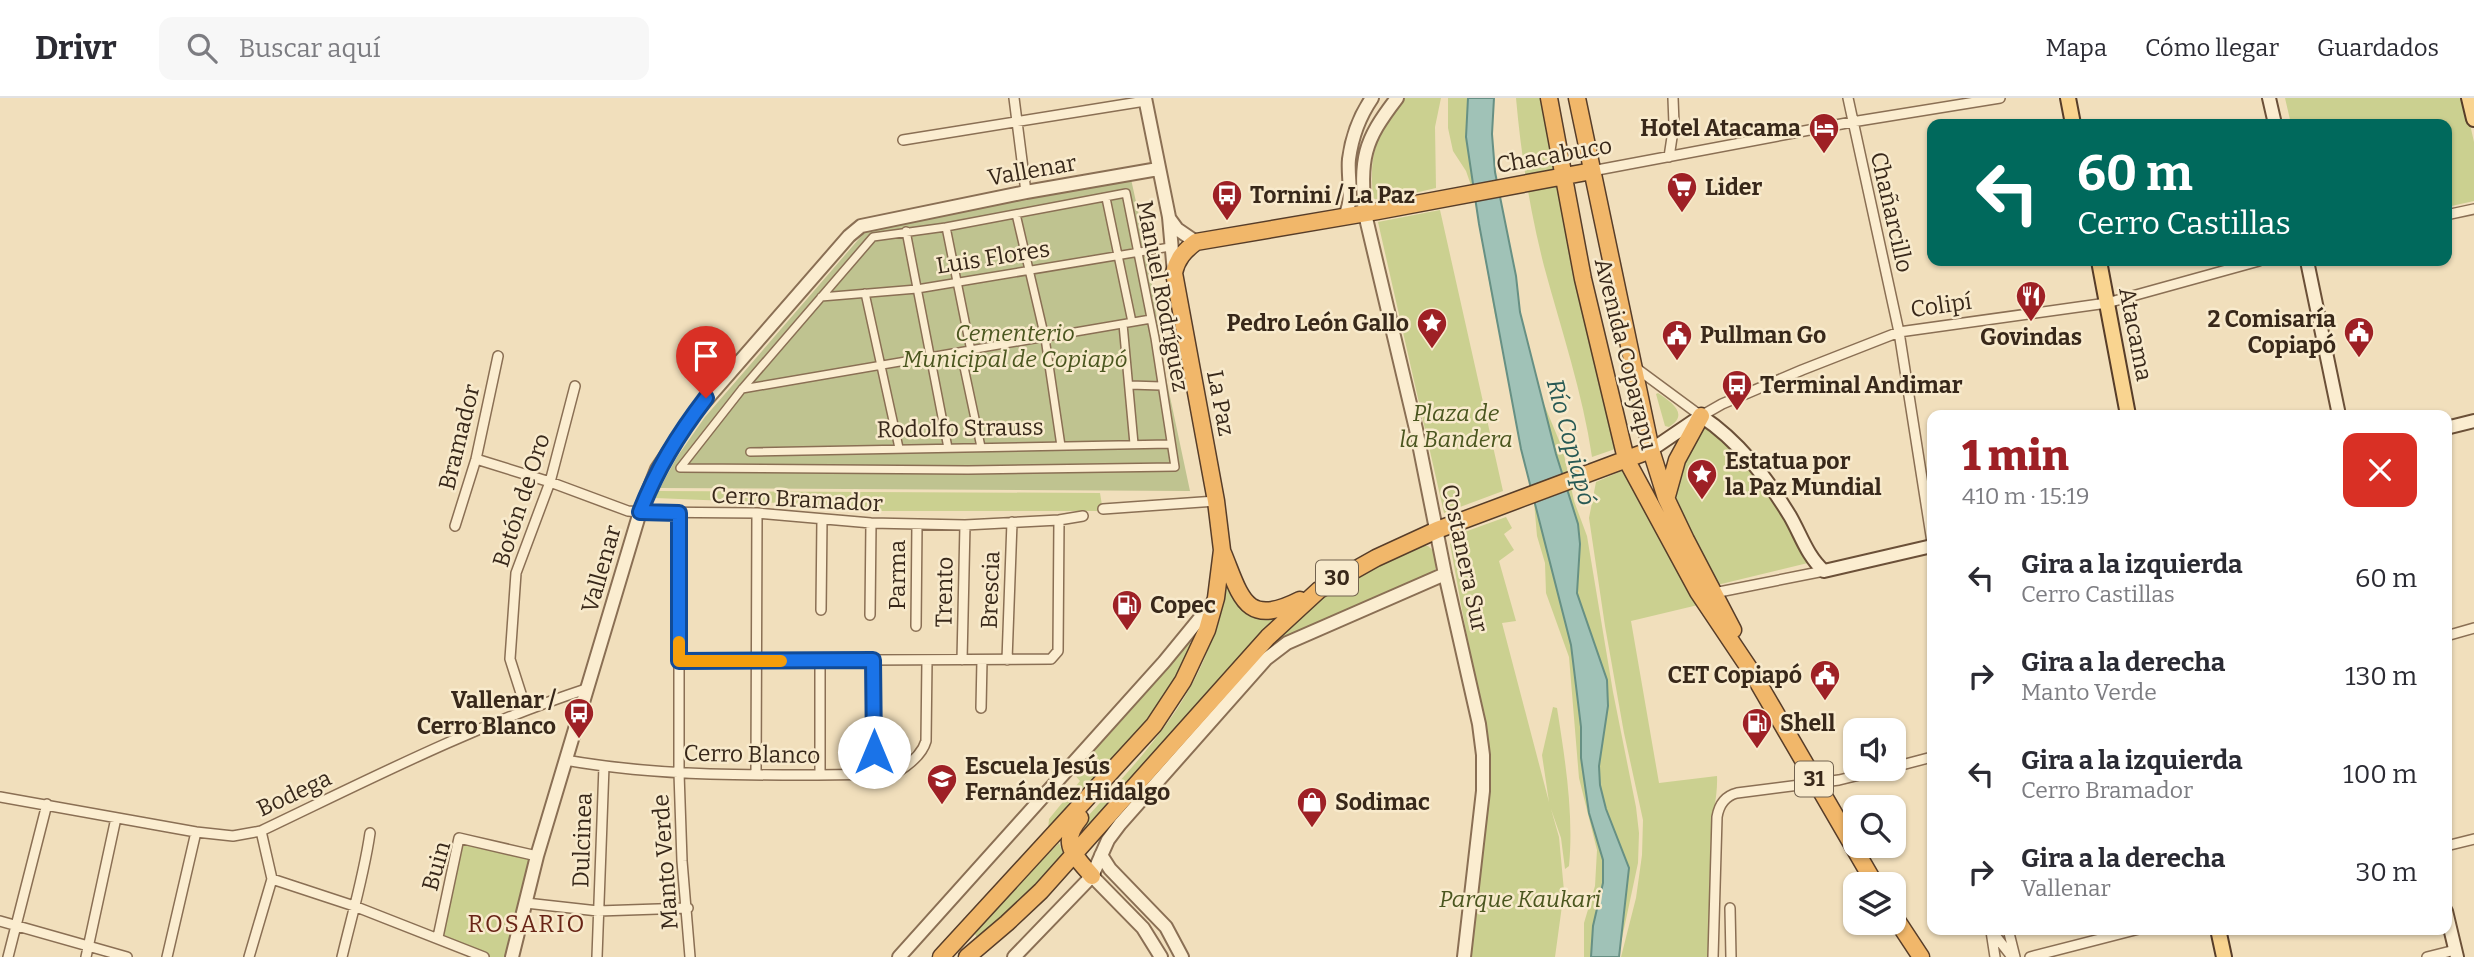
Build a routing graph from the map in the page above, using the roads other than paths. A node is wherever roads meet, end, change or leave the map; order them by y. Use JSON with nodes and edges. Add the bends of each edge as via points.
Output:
{"nodes":[{"id":1,"x":1014,"y":98,"type":"edge"},
{"id":2,"x":1372,"y":98,"type":"edge"},
{"id":3,"x":1397,"y":98,"type":"edge"},
{"id":4,"x":1549,"y":98,"type":"edge"},
{"id":5,"x":1577,"y":98,"type":"edge"},
{"id":6,"x":1673,"y":98,"type":"edge"},
{"id":7,"x":1848,"y":98,"type":"edge"},
{"id":8,"x":2000,"y":98,"type":"edge"},
{"id":9,"x":2068,"y":98,"type":"edge"},
{"id":10,"x":2269,"y":98,"type":"edge"},
{"id":11,"x":2469,"y":98,"type":"edge"},
{"id":12,"x":1145,"y":99,"type":"edge"},
{"id":13,"x":2072,"y":119,"type":"edge"},
{"id":14,"x":2274,"y":119,"type":"edge"},
{"id":15,"x":2474,"y":119,"type":"edge"},
{"id":16,"x":1017,"y":120,"type":"junction"},
{"id":17,"x":1852,"y":122,"type":"junction"},
{"id":18,"x":903,"y":140,"type":"dead end"},
{"id":19,"x":1669,"y":157,"type":"junction"},
{"id":20,"x":1158,"y":169,"type":"junction"},
{"id":21,"x":1592,"y":171,"type":"junction"},
{"id":22,"x":1562,"y":176,"type":"junction"},
{"id":23,"x":1026,"y":192,"type":"junction"},
{"id":24,"x":1106,"y":198,"type":"junction"},
{"id":25,"x":2474,"y":209,"type":"edge"},
{"id":26,"x":1016,"y":214,"type":"junction"},
{"id":27,"x":1365,"y":214,"type":"junction"},
{"id":28,"x":2452,"y":214,"type":"edge"},
{"id":29,"x":1168,"y":217,"type":"junction"},
{"id":30,"x":1343,"y":218,"type":"junction"},
{"id":31,"x":946,"y":227,"type":"junction"},
{"id":32,"x":906,"y":232,"type":"junction"},
{"id":33,"x":1196,"y":242,"type":"junction"},
{"id":34,"x":1170,"y":247,"type":"junction"},
{"id":35,"x":1138,"y":254,"type":"junction"},
{"id":36,"x":1118,"y":257,"type":"junction"},
{"id":37,"x":2100,"y":266,"type":"edge"},
{"id":38,"x":2241,"y":266,"type":"edge"},
{"id":39,"x":2307,"y":266,"type":"edge"},
{"id":40,"x":1030,"y":272,"type":"junction"},
{"id":41,"x":1174,"y":274,"type":"junction"},
{"id":42,"x":957,"y":282,"type":"junction"},
{"id":43,"x":917,"y":289,"type":"junction"},
{"id":44,"x":865,"y":293,"type":"junction"},
{"id":45,"x":820,"y":297,"type":"junction"},
{"id":46,"x":2107,"y":303,"type":"junction"},
{"id":47,"x":1151,"y":319,"type":"junction"},
{"id":48,"x":1128,"y":323,"type":"junction"},
{"id":49,"x":1899,"y":332,"type":"junction"},
{"id":50,"x":1045,"y":338,"type":"junction"},
{"id":51,"x":971,"y":351,"type":"junction"},
{"id":52,"x":961,"y":353,"type":"junction"},
{"id":53,"x":498,"y":356,"type":"dead end"},
{"id":54,"x":931,"y":357,"type":"junction"},
{"id":55,"x":1631,"y":362,"type":"junction"},
{"id":56,"x":880,"y":367,"type":"junction"},
{"id":57,"x":1130,"y":385,"type":"junction"},
{"id":58,"x":575,"y":386,"type":"dead end"},
{"id":59,"x":1161,"y":386,"type":"junction"},
{"id":60,"x":742,"y":389,"type":"junction"},
{"id":61,"x":2128,"y":410,"type":"edge"},
{"id":62,"x":2338,"y":410,"type":"edge"},
{"id":63,"x":1701,"y":416,"type":"junction"},
{"id":64,"x":2474,"y":421,"type":"edge"},
{"id":65,"x":2452,"y":426,"type":"edge"},
{"id":66,"x":1134,"y":444,"type":"junction"},
{"id":67,"x":1170,"y":444,"type":"junction"},
{"id":68,"x":1061,"y":446,"type":"junction"},
{"id":69,"x":981,"y":447,"type":"junction"},
{"id":70,"x":899,"y":448,"type":"junction"},
{"id":71,"x":948,"y":448,"type":"junction"},
{"id":72,"x":1651,"y":450,"type":"junction"},
{"id":73,"x":750,"y":452,"type":"dead end"},
{"id":74,"x":1626,"y":459,"type":"junction"},
{"id":75,"x":476,"y":460,"type":"junction"},
{"id":76,"x":550,"y":482,"type":"junction"},
{"id":77,"x":1667,"y":498,"type":"junction"},
{"id":78,"x":1216,"y":501,"type":"junction"},
{"id":79,"x":1103,"y":509,"type":"dead end"},
{"id":80,"x":640,"y":512,"type":"junction"},
{"id":81,"x":1927,"y":512,"type":"edge"},
{"id":82,"x":679,"y":513,"type":"junction"},
{"id":83,"x":757,"y":513,"type":"junction"},
{"id":84,"x":1083,"y":516,"type":"dead end"},
{"id":85,"x":822,"y":519,"type":"junction"},
{"id":86,"x":1059,"y":520,"type":"junction"},
{"id":87,"x":1012,"y":522,"type":"junction"},
{"id":88,"x":871,"y":523,"type":"junction"},
{"id":89,"x":917,"y":524,"type":"junction"},
{"id":90,"x":965,"y":525,"type":"junction"},
{"id":91,"x":456,"y":526,"type":"dead end"},
{"id":92,"x":1437,"y":530,"type":"junction"},
{"id":93,"x":1927,"y":545,"type":"edge"},
{"id":94,"x":1222,"y":550,"type":"junction"},
{"id":95,"x":1824,"y":571,"type":"junction"},
{"id":96,"x":1445,"y":574,"type":"junction"},
{"id":97,"x":1319,"y":590,"type":"junction"},
{"id":98,"x":1714,"y":593,"type":"junction"},
{"id":99,"x":1216,"y":598,"type":"junction"},
{"id":100,"x":821,"y":610,"type":"dead end"},
{"id":101,"x":870,"y":615,"type":"dead end"},
{"id":102,"x":916,"y":626,"type":"dead end"},
{"id":103,"x":2474,"y":628,"type":"edge"},
{"id":104,"x":2452,"y":634,"type":"edge"},
{"id":105,"x":820,"y":660,"type":"junction"},
{"id":106,"x":873,"y":660,"type":"junction"},
{"id":107,"x":927,"y":660,"type":"junction"},
{"id":108,"x":962,"y":660,"type":"junction"},
{"id":109,"x":982,"y":660,"type":"junction"},
{"id":110,"x":1007,"y":660,"type":"junction"},
{"id":111,"x":679,"y":661,"type":"junction"},
{"id":112,"x":757,"y":661,"type":"junction"},
{"id":113,"x":1753,"y":674,"type":"junction"},
{"id":114,"x":586,"y":689,"type":"junction"},
{"id":115,"x":1208,"y":703,"type":"junction"},
{"id":116,"x":981,"y":708,"type":"dead end"},
{"id":117,"x":526,"y":709,"type":"junction"},
{"id":118,"x":1927,"y":758,"type":"edge"},
{"id":119,"x":565,"y":760,"type":"junction"},
{"id":120,"x":1172,"y":763,"type":"junction"},
{"id":121,"x":1906,"y":764,"type":"edge"},
{"id":122,"x":604,"y":766,"type":"junction"},
{"id":123,"x":679,"y":773,"type":"junction"},
{"id":124,"x":756,"y":773,"type":"junction"},
{"id":125,"x":820,"y":774,"type":"junction"},
{"id":126,"x":874,"y":774,"type":"junction"},
{"id":127,"x":1843,"y":778,"type":"edge"},
{"id":128,"x":1103,"y":781,"type":"junction"},
{"id":129,"x":1817,"y":783,"type":"junction"},
{"id":130,"x":0,"y":797,"type":"edge"},
{"id":131,"x":47,"y":804,"type":"junction"},
{"id":132,"x":116,"y":818,"type":"junction"},
{"id":133,"x":261,"y":831,"type":"junction"},
{"id":134,"x":197,"y":832,"type":"junction"},
{"id":135,"x":370,"y":833,"type":"dead end"},
{"id":136,"x":2474,"y":839,"type":"edge"},
{"id":137,"x":2452,"y":844,"type":"edge"},
{"id":138,"x":1073,"y":855,"type":"junction"},
{"id":139,"x":1101,"y":855,"type":"junction"},
{"id":140,"x":537,"y":856,"type":"junction"},
{"id":141,"x":1868,"y":872,"type":"edge"},
{"id":142,"x":1092,"y":876,"type":"junction"},
{"id":143,"x":272,"y":879,"type":"junction"},
{"id":144,"x":1137,"y":897,"type":"junction"},
{"id":145,"x":526,"y":903,"type":"junction"},
{"id":146,"x":354,"y":906,"type":"junction"},
{"id":147,"x":1125,"y":907,"type":"junction"},
{"id":148,"x":688,"y":908,"type":"junction"},
{"id":149,"x":1730,"y":908,"type":"dead end"},
{"id":150,"x":598,"y":911,"type":"junction"},
{"id":151,"x":0,"y":921,"type":"edge"},
{"id":152,"x":16,"y":925,"type":"junction"},
{"id":153,"x":1905,"y":935,"type":"edge"},
{"id":154,"x":1992,"y":935,"type":"edge"},
{"id":155,"x":1995,"y":935,"type":"edge"},
{"id":156,"x":2009,"y":935,"type":"edge"},
{"id":157,"x":2116,"y":935,"type":"edge"},
{"id":158,"x":2219,"y":935,"type":"edge"},
{"id":159,"x":2452,"y":935,"type":"edge"},
{"id":160,"x":438,"y":937,"type":"junction"},
{"id":161,"x":1907,"y":939,"type":"junction"},
{"id":162,"x":89,"y":947,"type":"junction"},
{"id":163,"x":2456,"y":953,"type":"edge"},
{"id":164,"x":8,"y":957,"type":"edge"},
{"id":165,"x":86,"y":957,"type":"edge"},
{"id":166,"x":127,"y":957,"type":"edge"},
{"id":167,"x":167,"y":957,"type":"edge"},
{"id":168,"x":249,"y":957,"type":"edge"},
{"id":169,"x":342,"y":957,"type":"edge"},
{"id":170,"x":484,"y":957,"type":"edge"},
{"id":171,"x":512,"y":957,"type":"edge"},
{"id":172,"x":597,"y":957,"type":"edge"},
{"id":173,"x":690,"y":957,"type":"edge"},
{"id":174,"x":899,"y":957,"type":"edge"},
{"id":175,"x":941,"y":957,"type":"edge"},
{"id":176,"x":967,"y":957,"type":"edge"},
{"id":177,"x":1014,"y":957,"type":"edge"},
{"id":178,"x":1161,"y":957,"type":"edge"},
{"id":179,"x":1182,"y":957,"type":"edge"},
{"id":180,"x":1464,"y":957,"type":"edge"},
{"id":181,"x":1713,"y":957,"type":"edge"},
{"id":182,"x":1731,"y":957,"type":"edge"},
{"id":183,"x":1914,"y":957,"type":"edge"},
{"id":184,"x":1921,"y":957,"type":"edge"},
{"id":185,"x":1995,"y":957,"type":"edge"},
{"id":186,"x":2014,"y":957,"type":"edge"},
{"id":187,"x":2030,"y":957,"type":"edge"},
{"id":188,"x":2224,"y":957,"type":"edge"},
{"id":189,"x":2427,"y":957,"type":"edge"}],
"edges":[{"from":1,"to":16,"type":"street"},
{"from":2,"to":30,"type":"street","via":[[1353,137],[1348,171],[1350,207]]},
{"from":3,"to":27,"type":"street","name":"Costanera Sur","via":[[1376,126],[1365,151]]},
{"from":4,"to":22,"type":"highway","name":"Avenida Copayapu"},
{"from":5,"to":21,"type":"highway","name":"Avenida Copayapu"},
{"from":6,"to":19,"type":"street"},
{"from":7,"to":17,"type":"street","name":"Chañarcillo"},
{"from":8,"to":17,"type":"street","name":"Chacabuco"},
{"from":9,"to":13,"type":"main road"},
{"from":10,"to":14,"type":"street"},
{"from":11,"to":15,"type":"main road"},
{"from":12,"to":16,"type":"street"},
{"from":12,"to":20,"type":"street","name":"La Paz"},
{"from":16,"to":18,"type":"street"},
{"from":16,"to":23,"type":"street"},
{"from":17,"to":19,"type":"street","name":"Chacabuco"},
{"from":17,"to":49,"type":"street","name":"Chañarcillo"},
{"from":19,"to":21,"type":"street","name":"Chacabuco"},
{"from":20,"to":23,"type":"street","name":"Vallenar"},
{"from":20,"to":29,"type":"street","name":"La Paz"},
{"from":21,"to":22,"type":"highway","name":"Chacabuco"},
{"from":21,"to":55,"type":"highway","name":"Avenida Copayapu"},
{"from":22,"to":27,"type":"highway","name":"Chacabuco"},
{"from":22,"to":74,"type":"highway","name":"Avenida Copayapu"},
{"from":23,"to":80,"type":"street","name":"Vallenar","via":[[875,222],[854,231],[694,414],[657,470]]},
{"from":24,"to":26,"type":"street","name":"Manuel Rodríguez"},
{"from":24,"to":35,"type":"street","name":"Manuel Rodríguez","via":[[1126,193]]},
{"from":24,"to":36,"type":"street"},
{"from":25,"to":28,"type":"street"},
{"from":26,"to":31,"type":"street","name":"Manuel Rodríguez"},
{"from":26,"to":40,"type":"street"},
{"from":27,"to":30,"type":"highway","name":"Chacabuco"},
{"from":27,"to":92,"type":"street","name":"Costanera Sur"},
{"from":29,"to":33,"type":"street"},
{"from":29,"to":34,"type":"street","name":"La Paz"},
{"from":30,"to":33,"type":"highway","name":"Chacabuco"},
{"from":31,"to":32,"type":"street","name":"Manuel Rodríguez"},
{"from":31,"to":42,"type":"street"},
{"from":32,"to":43,"type":"street"},
{"from":32,"to":45,"type":"street","name":"Manuel Rodríguez","via":[[873,237]]},
{"from":33,"to":41,"type":"highway","via":[[1180,257]]},
{"from":34,"to":35,"type":"street","name":"Luis Flores"},
{"from":34,"to":41,"type":"street","name":"La Paz"},
{"from":35,"to":36,"type":"street","name":"Luis Flores"},
{"from":35,"to":47,"type":"street","name":"Manuel Rodríguez"},
{"from":36,"to":40,"type":"street","name":"Luis Flores"},
{"from":36,"to":48,"type":"street"},
{"from":37,"to":46,"type":"main road","name":"Atacama"},
{"from":38,"to":46,"type":"street","name":"Colipí"},
{"from":39,"to":62,"type":"street"},
{"from":40,"to":42,"type":"street","name":"Luis Flores"},
{"from":40,"to":50,"type":"street"},
{"from":41,"to":78,"type":"highway","name":"La Paz"},
{"from":42,"to":43,"type":"street","name":"Luis Flores"},
{"from":42,"to":51,"type":"street"},
{"from":43,"to":44,"type":"street","name":"Luis Flores"},
{"from":43,"to":54,"type":"street"},
{"from":44,"to":45,"type":"street","name":"Luis Flores"},
{"from":44,"to":56,"type":"street"},
{"from":45,"to":60,"type":"street","name":"Manuel Rodríguez"},
{"from":46,"to":49,"type":"street","name":"Colipí"},
{"from":46,"to":61,"type":"main road","name":"Atacama"},
{"from":47,"to":48,"type":"street"},
{"from":47,"to":59,"type":"street","name":"Manuel Rodríguez"},
{"from":48,"to":50,"type":"street"},
{"from":48,"to":57,"type":"street"},
{"from":49,"to":63,"type":"street","name":"Colipí","via":[[1779,379]]},
{"from":49,"to":81,"type":"street","name":"Chañarcillo"},
{"from":50,"to":51,"type":"street"},
{"from":50,"to":68,"type":"street"},
{"from":51,"to":52,"type":"street"},
{"from":52,"to":54,"type":"street"},
{"from":52,"to":69,"type":"street"},
{"from":53,"to":75,"type":"street","name":"Bramador"},
{"from":54,"to":56,"type":"street"},
{"from":54,"to":71,"type":"street"},
{"from":55,"to":63,"type":"street"},
{"from":55,"to":72,"type":"highway","name":"Avenida Copayapu"},
{"from":56,"to":60,"type":"street"},
{"from":56,"to":70,"type":"street"},
{"from":57,"to":59,"type":"street"},
{"from":57,"to":66,"type":"street"},
{"from":58,"to":76,"type":"street","name":"Botón de Oro"},
{"from":59,"to":67,"type":"street","name":"Manuel Rodríguez"},
{"from":60,"to":67,"type":"street","name":"Manuel Rodríguez","via":[[680,468],[1175,467]]},
{"from":63,"to":72,"type":"street","name":"Colipí"},
{"from":63,"to":77,"type":"highway","via":[[1677,460]]},
{"from":63,"to":95,"type":"street","via":[[1739,445]]},
{"from":64,"to":65,"type":"street"},
{"from":66,"to":67,"type":"street","name":"Rodolfo Strauss"},
{"from":66,"to":68,"type":"street","name":"Rodolfo Strauss"},
{"from":68,"to":69,"type":"street","name":"Rodolfo Strauss"},
{"from":69,"to":71,"type":"street","name":"Rodolfo Strauss"},
{"from":70,"to":71,"type":"street","name":"Rodolfo Strauss"},
{"from":70,"to":73,"type":"street","name":"Rodolfo Strauss"},
{"from":72,"to":74,"type":"highway","number":"30"},
{"from":72,"to":77,"type":"highway","name":"Avenida Copayapu","number":"31"},
{"from":74,"to":92,"type":"highway","number":"30"},
{"from":74,"to":113,"type":"highway","name":"Avenida Copayapu","number":"31","via":[[1698,592]]},
{"from":75,"to":76,"type":"street","name":"Cerro Bramador"},
{"from":75,"to":91,"type":"street","name":"Bramador"},
{"from":76,"to":80,"type":"street","name":"Cerro Bramador"},
{"from":76,"to":117,"type":"street","name":"Botón de Oro","via":[[516,573],[510,659]]},
{"from":77,"to":98,"type":"highway","name":"Avenida Copayapu","number":"31"},
{"from":78,"to":79,"type":"street"},
{"from":78,"to":94,"type":"highway","name":"La Paz"},
{"from":80,"to":82,"type":"street","name":"Cerro Bramador"},
{"from":80,"to":114,"type":"street","name":"Vallenar"},
{"from":82,"to":83,"type":"street","name":"Cerro Bramador"},
{"from":82,"to":111,"type":"street","name":"Manto Verde"},
{"from":83,"to":85,"type":"street","name":"Cerro Bramador"},
{"from":83,"to":112,"type":"street"},
{"from":84,"to":86,"type":"street","name":"Cerro Bramador"},
{"from":85,"to":88,"type":"street","name":"Cerro Bramador"},
{"from":85,"to":100,"type":"street"},
{"from":86,"to":87,"type":"street","name":"Cerro Bramador"},
{"from":86,"to":110,"type":"street","via":[[1058,651],[1051,659]]},
{"from":87,"to":90,"type":"street","name":"Cerro Bramador"},
{"from":87,"to":110,"type":"street","name":"Brescia"},
{"from":88,"to":89,"type":"street","name":"Cerro Bramador"},
{"from":88,"to":101,"type":"street"},
{"from":89,"to":90,"type":"street","name":"Cerro Bramador"},
{"from":89,"to":102,"type":"street","name":"Parma"},
{"from":90,"to":108,"type":"street","name":"Trento"},
{"from":92,"to":96,"type":"street","name":"Costanera Sur"},
{"from":92,"to":97,"type":"highway","number":"30"},
{"from":93,"to":95,"type":"street"},
{"from":94,"to":97,"type":"highway","via":[[1242,598],[1251,607],[1273,611]]},
{"from":94,"to":99,"type":"highway","name":"La Paz"},
{"from":95,"to":98,"type":"street"},
{"from":96,"to":120,"type":"street","via":[[1287,643],[1266,659]]},
{"from":96,"to":180,"type":"street","name":"Costanera Sur","via":[[1483,755]]},
{"from":97,"to":115,"type":"highway","number":"30"},
{"from":98,"to":113,"type":"highway","name":"Avenida Copayapu","number":"31"},
{"from":99,"to":128,"type":"highway","name":"La Paz","via":[[1184,681],[1153,725]]},
{"from":99,"to":174,"type":"street"},
{"from":103,"to":104,"type":"street"},
{"from":105,"to":106,"type":"street"},
{"from":105,"to":112,"type":"street"},
{"from":105,"to":125,"type":"street"},
{"from":106,"to":107,"type":"street"},
{"from":106,"to":126,"type":"street"},
{"from":107,"to":108,"type":"street"},
{"from":107,"to":126,"type":"street","name":"Cerro Blanco","via":[[924,748],[894,774]]},
{"from":108,"to":109,"type":"street"},
{"from":109,"to":110,"type":"street"},
{"from":109,"to":116,"type":"street"},
{"from":111,"to":112,"type":"street"},
{"from":111,"to":123,"type":"street","name":"Manto Verde"},
{"from":112,"to":124,"type":"street"},
{"from":113,"to":129,"type":"highway","name":"Avenida Copayapu","number":"31"},
{"from":114,"to":117,"type":"street","name":"Bodega"},
{"from":114,"to":119,"type":"street","name":"Vallenar"},
{"from":115,"to":120,"type":"highway"},
{"from":115,"to":138,"type":"highway","number":"30"},
{"from":117,"to":133,"type":"street","name":"Bodega"},
{"from":118,"to":121,"type":"street"},
{"from":119,"to":122,"type":"street","name":"Cerro Blanco"},
{"from":119,"to":140,"type":"street","name":"Vallenar"},
{"from":120,"to":139,"type":"street","via":[[1114,831]]},
{"from":122,"to":123,"type":"street","name":"Cerro Blanco"},
{"from":122,"to":150,"type":"street","name":"Dulcinea"},
{"from":123,"to":124,"type":"street","name":"Cerro Blanco"},
{"from":123,"to":148,"type":"street","name":"Manto Verde"},
{"from":124,"to":125,"type":"street","name":"Cerro Blanco"},
{"from":125,"to":126,"type":"street","name":"Cerro Blanco"},
{"from":127,"to":129,"type":"street"},
{"from":128,"to":138,"type":"highway","via":[[1101,792],[1070,831]]},
{"from":128,"to":175,"type":"highway"},
{"from":129,"to":141,"type":"highway","name":"Avenida Copayapu","number":"31"},
{"from":129,"to":181,"type":"street","via":[[1737,793],[1723,802],[1717,817]]},
{"from":130,"to":131,"type":"street","name":"Bodega"},
{"from":131,"to":132,"type":"street","name":"Bodega"},
{"from":131,"to":152,"type":"street"},
{"from":132,"to":134,"type":"street","name":"Bodega"},
{"from":132,"to":162,"type":"street"},
{"from":133,"to":134,"type":"street","name":"Bodega","via":[[233,836]]},
{"from":133,"to":143,"type":"street"},
{"from":134,"to":167,"type":"street"},
{"from":135,"to":146,"type":"street"},
{"from":136,"to":137,"type":"street"},
{"from":138,"to":142,"type":"highway"},
{"from":138,"to":176,"type":"highway","number":"30"},
{"from":139,"to":142,"type":"street"},
{"from":139,"to":144,"type":"street"},
{"from":140,"to":145,"type":"street","name":"Vallenar"},
{"from":140,"to":160,"type":"street","name":"Buin","via":[[459,838]]},
{"from":142,"to":147,"type":"street"},
{"from":142,"to":177,"type":"street"},
{"from":143,"to":146,"type":"street"},
{"from":143,"to":168,"type":"street"},
{"from":144,"to":147,"type":"street"},
{"from":144,"to":179,"type":"street","via":[[1166,927]]},
{"from":145,"to":150,"type":"street"},
{"from":145,"to":171,"type":"street","name":"Vallenar"},
{"from":146,"to":160,"type":"street"},
{"from":146,"to":169,"type":"street"},
{"from":147,"to":178,"type":"street"},
{"from":148,"to":150,"type":"street"},
{"from":148,"to":173,"type":"street","name":"Manto Verde"},
{"from":149,"to":182,"type":"street"},
{"from":150,"to":172,"type":"street","name":"Dulcinea"},
{"from":151,"to":152,"type":"street"},
{"from":152,"to":162,"type":"street"},
{"from":152,"to":164,"type":"street"},
{"from":153,"to":161,"type":"highway"},
{"from":154,"to":185,"type":"street"},
{"from":155,"to":186,"type":"street"},
{"from":156,"to":186,"type":"street"},
{"from":157,"to":187,"type":"street"},
{"from":158,"to":188,"type":"main road"},
{"from":159,"to":163,"type":"street"},
{"from":160,"to":170,"type":"street"},
{"from":161,"to":183,"type":"highway"},
{"from":161,"to":184,"type":"highway"},
{"from":162,"to":165,"type":"street"},
{"from":162,"to":166,"type":"street"},
{"from":163,"to":189,"type":"street"}]}
